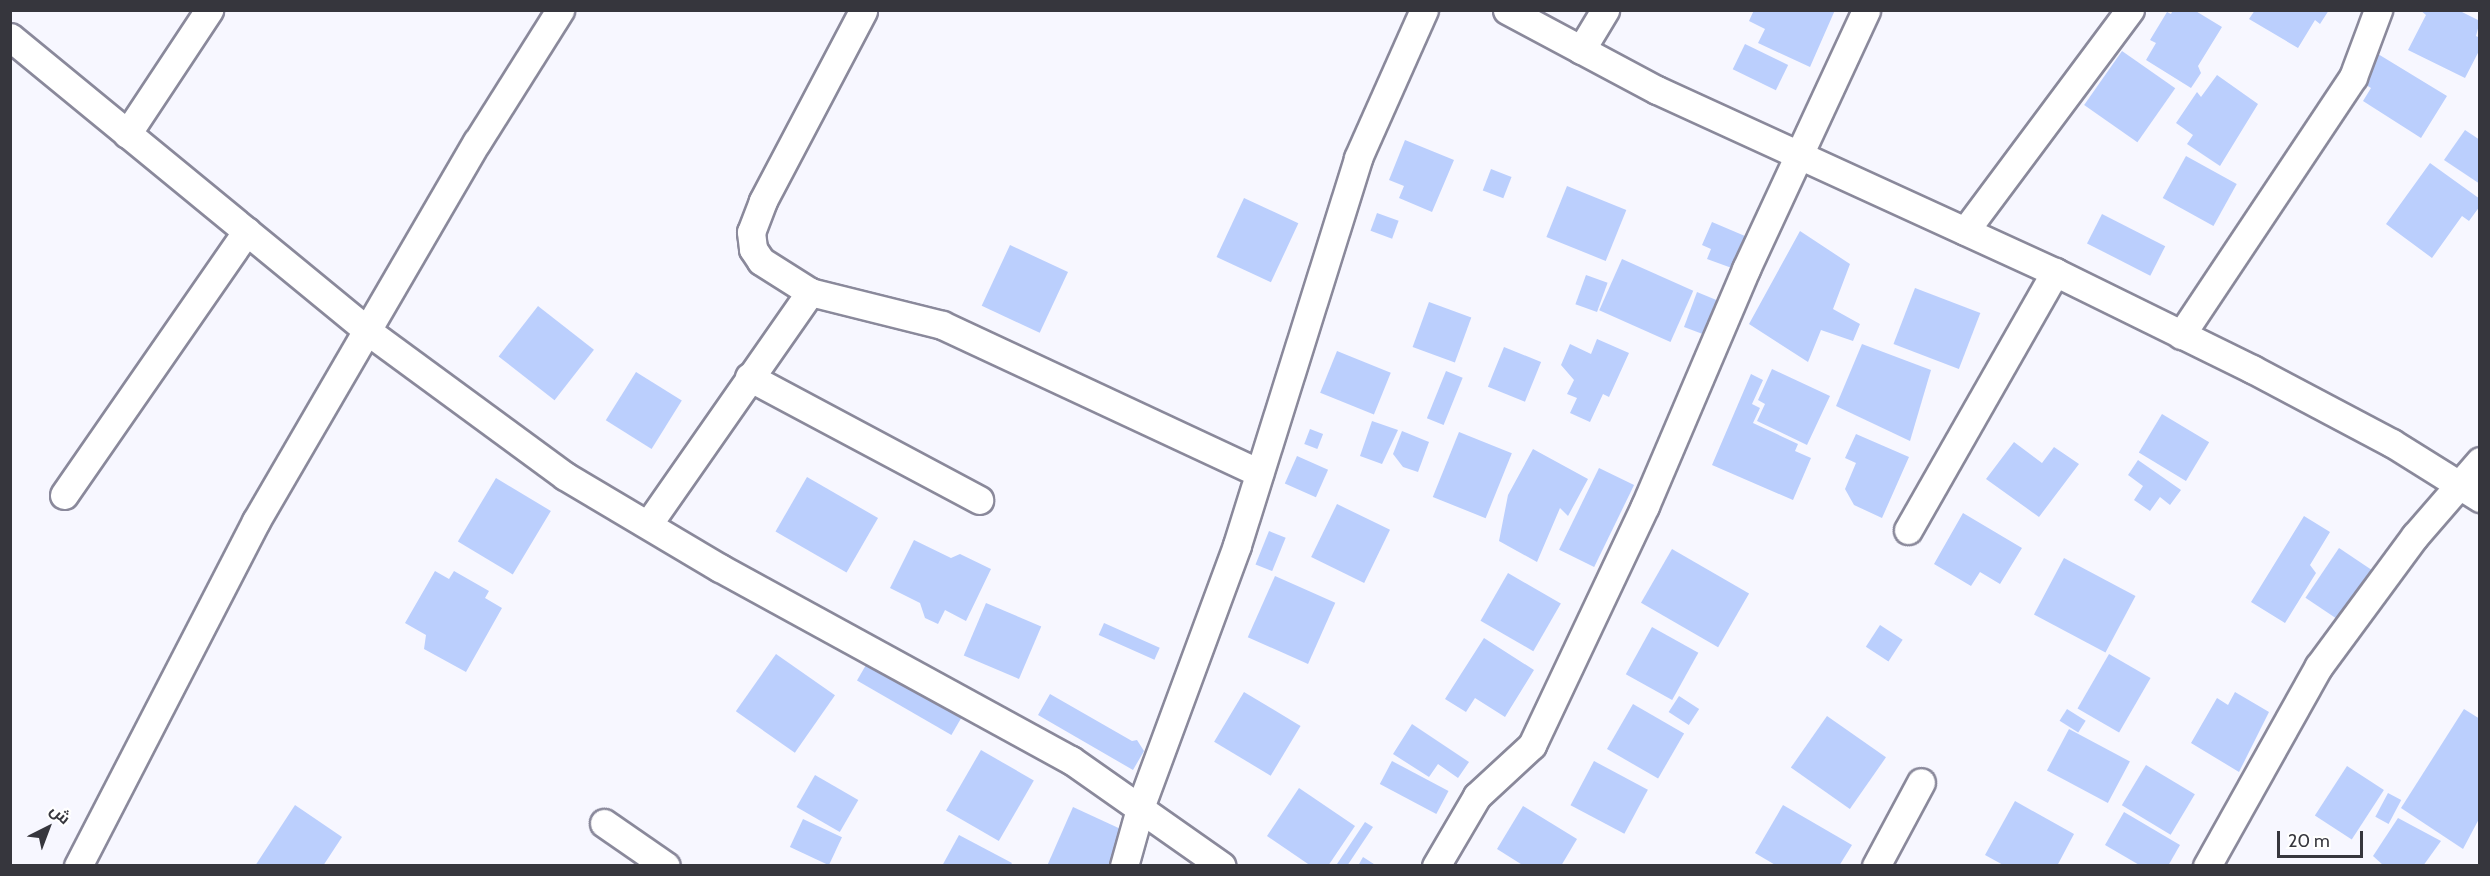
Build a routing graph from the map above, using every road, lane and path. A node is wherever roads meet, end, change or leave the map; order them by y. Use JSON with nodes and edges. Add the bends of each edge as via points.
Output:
{"nodes":[{"id":1,"x":209,"y":10,"type":"edge"},
{"id":2,"x":560,"y":10,"type":"edge"},
{"id":3,"x":1424,"y":10,"type":"edge"},
{"id":4,"x":1507,"y":10,"type":"edge"},
{"id":5,"x":1605,"y":10,"type":"edge"},
{"id":6,"x":1866,"y":10,"type":"edge"},
{"id":7,"x":2130,"y":10,"type":"edge"},
{"id":8,"x":2378,"y":10,"type":"edge"},
{"id":9,"x":863,"y":12,"type":"edge"},
{"id":10,"x":10,"y":37,"type":"edge"},
{"id":11,"x":1581,"y":50,"type":"junction"},
{"id":12,"x":127,"y":134,"type":"junction"},
{"id":13,"x":1798,"y":156,"type":"junction"},
{"id":14,"x":247,"y":231,"type":"junction"},
{"id":15,"x":1965,"y":231,"type":"junction"},
{"id":16,"x":2055,"y":272,"type":"junction"},
{"id":17,"x":810,"y":292,"type":"junction"},
{"id":18,"x":369,"y":332,"type":"junction"},
{"id":19,"x":2181,"y":335,"type":"junction"},
{"id":20,"x":749,"y":377,"type":"junction"},
{"id":21,"x":2480,"y":461,"type":"edge"},
{"id":22,"x":1260,"y":473,"type":"junction"},
{"id":23,"x":2469,"y":491,"type":"edge"},
{"id":24,"x":64,"y":495,"type":"dead end"},
{"id":25,"x":979,"y":500,"type":"dead end"},
{"id":26,"x":649,"y":523,"type":"junction"},
{"id":27,"x":1908,"y":530,"type":"dead end"},
{"id":28,"x":1921,"y":782,"type":"dead end"},
{"id":29,"x":1141,"y":805,"type":"junction"},
{"id":30,"x":604,"y":823,"type":"dead end"},
{"id":31,"x":78,"y":866,"type":"edge"},
{"id":32,"x":666,"y":866,"type":"edge"},
{"id":33,"x":1124,"y":866,"type":"edge"},
{"id":34,"x":1222,"y":866,"type":"edge"},
{"id":35,"x":1436,"y":866,"type":"edge"},
{"id":36,"x":1876,"y":866,"type":"edge"},
{"id":37,"x":2207,"y":866,"type":"edge"}],
"edges":[{"from":1,"to":12,"type":"street"},
{"from":2,"to":18,"type":"street","via":[[477,142]]},
{"from":3,"to":22,"type":"street","via":[[1358,158]]},
{"from":4,"to":11,"type":"street"},
{"from":5,"to":11,"type":"street"},
{"from":6,"to":13,"type":"street"},
{"from":7,"to":15,"type":"street"},
{"from":8,"to":19,"type":"street","via":[[2353,77]]},
{"from":9,"to":17,"type":"street","via":[[763,201],[751,232],[753,249],[761,261]]},
{"from":10,"to":12,"type":"street"},
{"from":11,"to":13,"type":"street"},
{"from":12,"to":14,"type":"street"},
{"from":13,"to":15,"type":"street"},
{"from":13,"to":35,"type":"street","via":[[1645,506],[1532,745],[1477,795]]},
{"from":14,"to":18,"type":"street"},
{"from":14,"to":24,"type":"street"},
{"from":15,"to":16,"type":"street"},
{"from":16,"to":19,"type":"street"},
{"from":16,"to":27,"type":"street"},
{"from":17,"to":20,"type":"street"},
{"from":17,"to":22,"type":"street","via":[[942,325]]},
{"from":18,"to":26,"type":"street","via":[[565,476]]},
{"from":18,"to":31,"type":"street","via":[[205,614]]},
{"from":19,"to":23,"type":"street","via":[[2323,405]]},
{"from":20,"to":25,"type":"street"},
{"from":20,"to":26,"type":"street"},
{"from":21,"to":23,"type":"street"},
{"from":22,"to":29,"type":"street","via":[[1212,619]]},
{"from":23,"to":37,"type":"street","via":[[2415,536],[2319,666]]},
{"from":26,"to":29,"type":"street","via":[[720,568],[1071,760]]},
{"from":28,"to":36,"type":"street"},
{"from":29,"to":33,"type":"street"},
{"from":29,"to":34,"type":"street"},
{"from":30,"to":32,"type":"street"}]}
